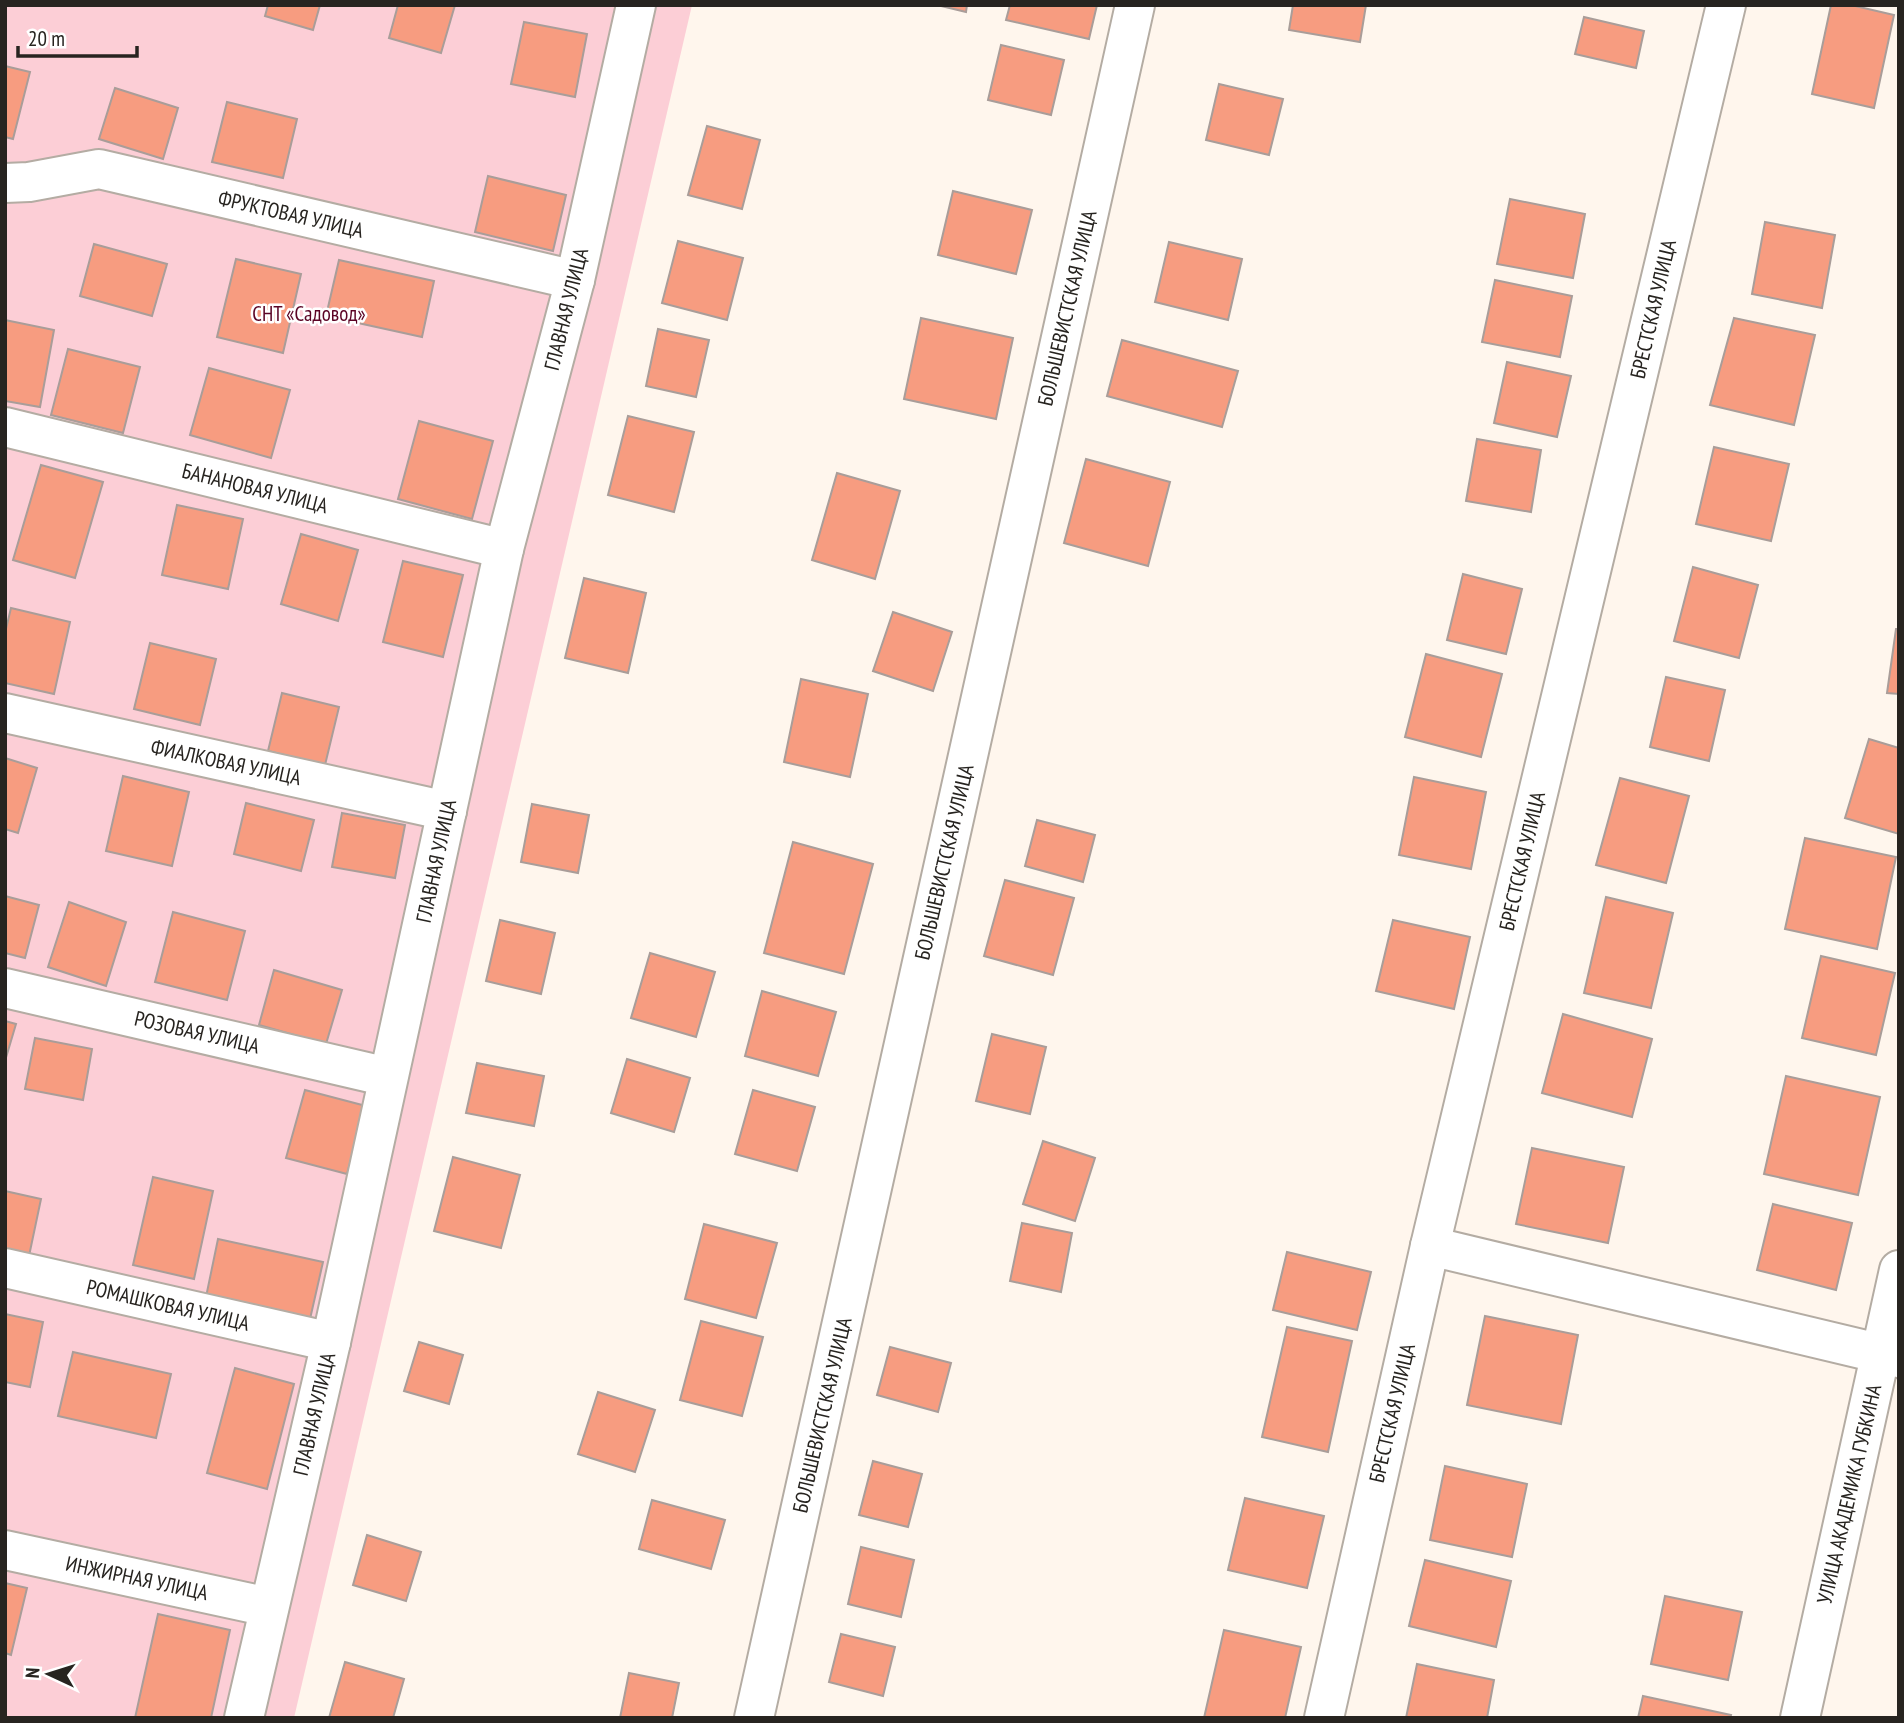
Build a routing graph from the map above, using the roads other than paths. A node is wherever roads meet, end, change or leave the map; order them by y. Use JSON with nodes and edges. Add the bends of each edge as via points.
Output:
{"nodes":[{"id":1,"x":636,"y":5,"type":"edge"},
{"id":2,"x":1135,"y":5,"type":"edge"},
{"id":3,"x":1726,"y":5,"type":"edge"},
{"id":4,"x":5,"y":183,"type":"edge"},
{"id":5,"x":575,"y":280,"type":"junction"},
{"id":6,"x":5,"y":427,"type":"edge"},
{"id":7,"x":504,"y":549,"type":"junction"},
{"id":8,"x":5,"y":713,"type":"edge"},
{"id":9,"x":447,"y":811,"type":"junction"},
{"id":10,"x":5,"y":988,"type":"edge"},
{"id":11,"x":388,"y":1077,"type":"junction"},
{"id":12,"x":1430,"y":1246,"type":"junction"},
{"id":13,"x":5,"y":1268,"type":"edge"},
{"id":14,"x":1899,"y":1270,"type":"edge"},
{"id":15,"x":331,"y":1342,"type":"junction"},
{"id":16,"x":1890,"y":1355,"type":"edge"},
{"id":17,"x":5,"y":1550,"type":"edge"},
{"id":18,"x":269,"y":1607,"type":"junction"},
{"id":19,"x":244,"y":1718,"type":"edge"},
{"id":20,"x":754,"y":1718,"type":"edge"},
{"id":21,"x":1324,"y":1718,"type":"edge"},
{"id":22,"x":1800,"y":1718,"type":"edge"}],
"edges":[{"from":1,"to":5,"type":"street","name":"ГЛАВНАЯ УЛИЦА"},
{"from":2,"to":20,"type":"street","name":"БОЛЬШЕВИСТСКАЯ УЛИЦА"},
{"from":3,"to":12,"type":"street","name":"БРЕСТСКАЯ УЛИЦА"},
{"from":4,"to":5,"type":"street","name":"ФРУКТОВАЯ УЛИЦА","via":[[99,169]]},
{"from":5,"to":7,"type":"street","name":"ГЛАВНАЯ УЛИЦА"},
{"from":6,"to":7,"type":"street","name":"БАНАНОВАЯ УЛИЦА"},
{"from":7,"to":9,"type":"street","name":"ГЛАВНАЯ УЛИЦА"},
{"from":8,"to":9,"type":"street","name":"ФИАЛКОВАЯ УЛИЦА"},
{"from":9,"to":11,"type":"street","name":"ГЛАВНАЯ УЛИЦА"},
{"from":10,"to":11,"type":"street","name":"РОЗОВАЯ УЛИЦА"},
{"from":11,"to":15,"type":"street","name":"ГЛАВНАЯ УЛИЦА"},
{"from":12,"to":16,"type":"street"},
{"from":12,"to":21,"type":"street","name":"БРЕСТСКАЯ УЛИЦА"},
{"from":13,"to":15,"type":"street","name":"РОМАШКОВАЯ УЛИЦА"},
{"from":14,"to":16,"type":"street","name":"УЛИЦА АКАДЕМИКА ГУБКИНА"},
{"from":15,"to":18,"type":"street","name":"ГЛАВНАЯ УЛИЦА"},
{"from":16,"to":22,"type":"street","name":"УЛИЦА АКАДЕМИКА ГУБКИНА"},
{"from":17,"to":18,"type":"street","name":"ИНЖИРНАЯ УЛИЦА"},
{"from":18,"to":19,"type":"street","name":"ГЛАВНАЯ УЛИЦА"}]}
